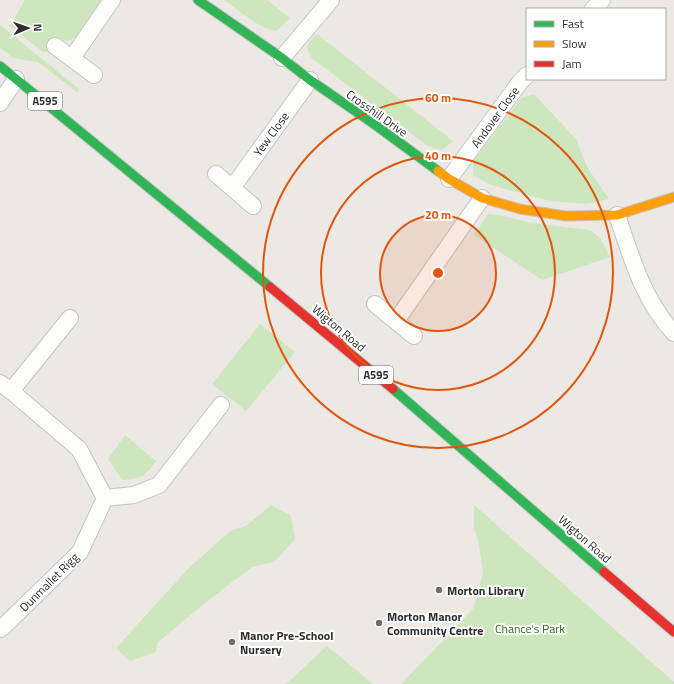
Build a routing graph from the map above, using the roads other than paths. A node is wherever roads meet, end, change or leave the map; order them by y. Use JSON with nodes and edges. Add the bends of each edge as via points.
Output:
{"nodes":[{"id":1,"x":112,"y":0,"type":"edge"},
{"id":2,"x":198,"y":0,"type":"edge"},
{"id":3,"x":330,"y":0,"type":"edge"},
{"id":4,"x":602,"y":0,"type":"edge"},
{"id":5,"x":594,"y":8,"type":"edge"},
{"id":6,"x":55,"y":46,"type":"dead end"},
{"id":7,"x":72,"y":58,"type":"junction"},
{"id":8,"x":282,"y":58,"type":"junction"},
{"id":9,"x":0,"y":66,"type":"edge"},
{"id":10,"x":94,"y":75,"type":"dead end"},
{"id":11,"x":526,"y":76,"type":"edge"},
{"id":12,"x":16,"y":79,"type":"junction"},
{"id":13,"x":310,"y":80,"type":"junction"},
{"id":14,"x":0,"y":103,"type":"edge"},
{"id":15,"x":216,"y":174,"type":"dead end"},
{"id":16,"x":449,"y":179,"type":"junction"},
{"id":17,"x":232,"y":188,"type":"junction"},
{"id":18,"x":674,"y":197,"type":"edge"},
{"id":19,"x":482,"y":198,"type":"junction"},
{"id":20,"x":253,"y":206,"type":"dead end"},
{"id":21,"x":617,"y":215,"type":"junction"},
{"id":22,"x":375,"y":304,"type":"dead end"},
{"id":23,"x":70,"y":318,"type":"dead end"},
{"id":24,"x":396,"y":321,"type":"junction"},
{"id":25,"x":674,"y":333,"type":"edge"},
{"id":26,"x":414,"y":336,"type":"dead end"},
{"id":27,"x":6,"y":387,"type":"edge"},
{"id":28,"x":221,"y":405,"type":"dead end"},
{"id":29,"x":105,"y":498,"type":"junction"},
{"id":30,"x":0,"y":629,"type":"edge"},
{"id":31,"x":674,"y":632,"type":"edge"}],
"edges":[{"from":1,"to":7,"type":"street"},
{"from":2,"to":8,"type":"main road","name":"Crosshill Drive"},
{"from":3,"to":8,"type":"street"},
{"from":4,"to":5,"type":"street"},
{"from":6,"to":7,"type":"street"},
{"from":7,"to":10,"type":"street"},
{"from":8,"to":13,"type":"main road","name":"Crosshill Drive"},
{"from":9,"to":12,"type":"main road","name":"Wigton Road","number":"A595"},
{"from":11,"to":16,"type":"street","name":"Andover Close"},
{"from":12,"to":14,"type":"street"},
{"from":12,"to":31,"type":"main road","name":"Wigton Road","number":"A595","via":[[363,364]]},
{"from":13,"to":16,"type":"main road","name":"Crosshill Drive"},
{"from":13,"to":17,"type":"street","name":"Yew Close"},
{"from":15,"to":17,"type":"street"},
{"from":16,"to":19,"type":"main road","name":"Crosshill Drive"},
{"from":17,"to":20,"type":"street"},
{"from":18,"to":21,"type":"main road","name":"Crosshill Drive"},
{"from":19,"to":21,"type":"main road","name":"Crosshill Drive","via":[[541,213],[566,216]]},
{"from":19,"to":24,"type":"street"},
{"from":21,"to":25,"type":"street","via":[[634,267],[648,296]]},
{"from":22,"to":24,"type":"street"},
{"from":23,"to":27,"type":"street"},
{"from":24,"to":26,"type":"street"},
{"from":27,"to":29,"type":"street","via":[[79,448]]},
{"from":28,"to":29,"type":"street","via":[[159,485],[134,495]]},
{"from":29,"to":30,"type":"street","name":"Dunmallet Rigg","via":[[80,552]]}]}
